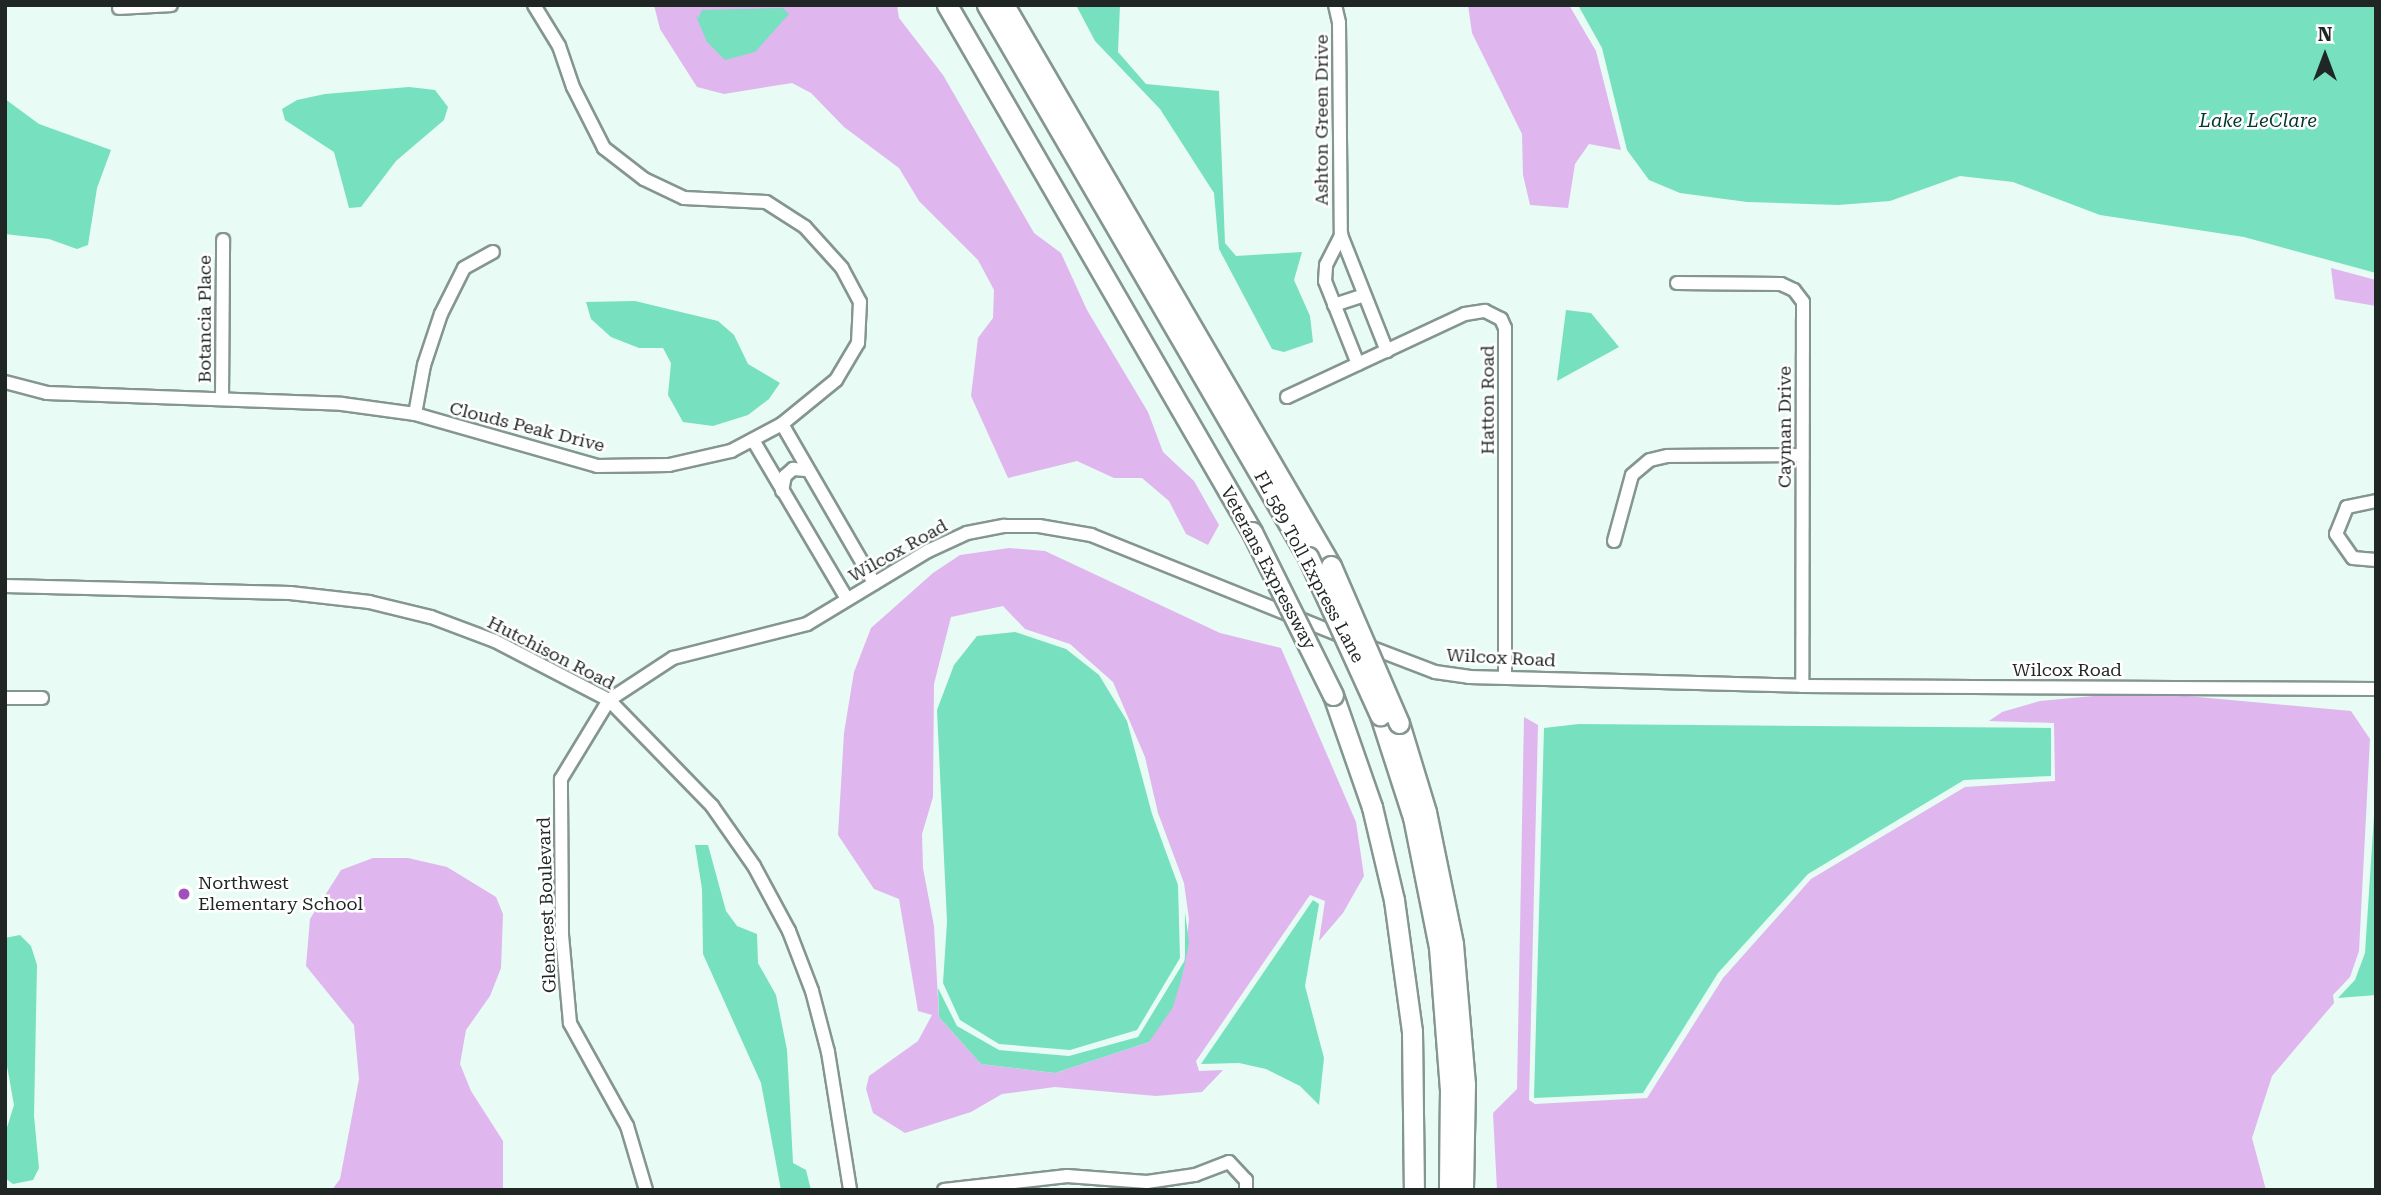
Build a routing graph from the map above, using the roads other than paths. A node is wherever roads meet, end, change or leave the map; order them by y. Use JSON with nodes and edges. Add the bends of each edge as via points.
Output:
{"nodes":[{"id":1,"x":171,"y":5,"type":"edge"},
{"id":2,"x":534,"y":5,"type":"edge"},
{"id":3,"x":947,"y":5,"type":"edge"},
{"id":4,"x":987,"y":5,"type":"edge"},
{"id":5,"x":1004,"y":5,"type":"edge"},
{"id":6,"x":1335,"y":5,"type":"edge"},
{"id":7,"x":119,"y":8,"type":"dead end"},
{"id":8,"x":1340,"y":235,"type":"junction"},
{"id":9,"x":223,"y":240,"type":"dead end"},
{"id":10,"x":493,"y":252,"type":"dead end"},
{"id":11,"x":1677,"y":283,"type":"dead end"},
{"id":12,"x":1362,"y":296,"type":"junction"},
{"id":13,"x":1334,"y":305,"type":"junction"},
{"id":14,"x":1387,"y":351,"type":"junction"},
{"id":15,"x":1358,"y":364,"type":"junction"},
{"id":16,"x":5,"y":382,"type":"edge"},
{"id":17,"x":1287,"y":397,"type":"dead end"},
{"id":18,"x":222,"y":399,"type":"junction"},
{"id":19,"x":415,"y":414,"type":"junction"},
{"id":20,"x":782,"y":424,"type":"junction"},
{"id":21,"x":752,"y":440,"type":"junction"},
{"id":22,"x":1802,"y":455,"type":"junction"},
{"id":23,"x":806,"y":470,"type":"junction"},
{"id":24,"x":782,"y":491,"type":"junction"},
{"id":25,"x":2376,"y":501,"type":"edge"},
{"id":26,"x":1614,"y":541,"type":"dead end"},
{"id":27,"x":2376,"y":560,"type":"edge"},
{"id":28,"x":874,"y":583,"type":"junction"},
{"id":29,"x":5,"y":586,"type":"edge"},
{"id":30,"x":847,"y":598,"type":"junction"},
{"id":31,"x":1505,"y":676,"type":"junction"},
{"id":32,"x":1802,"y":686,"type":"junction"},
{"id":33,"x":2376,"y":689,"type":"edge"},
{"id":34,"x":5,"y":698,"type":"edge"},
{"id":35,"x":42,"y":698,"type":"dead end"},
{"id":36,"x":609,"y":700,"type":"junction"},
{"id":37,"x":1390,"y":719,"type":"junction"},
{"id":38,"x":964,"y":1189,"type":"edge"},
{"id":39,"x":646,"y":1190,"type":"edge"},
{"id":40,"x":850,"y":1190,"type":"edge"},
{"id":41,"x":944,"y":1190,"type":"edge"},
{"id":42,"x":1246,"y":1190,"type":"edge"},
{"id":43,"x":1414,"y":1190,"type":"edge"},
{"id":44,"x":1449,"y":1190,"type":"edge"},
{"id":45,"x":1464,"y":1190,"type":"edge"}],
"edges":[{"from":1,"to":7,"type":"street"},
{"from":2,"to":20,"type":"street","name":"Clouds Peak Drive","via":[[559,46],[573,87],[604,148],[644,179],[684,198],[766,202],[805,227],[842,268],[860,302],[859,344],[836,380]]},
{"from":3,"to":43,"type":"highway","name":"Veterans Expressway","bridge":true,"via":[[1252,531],[1333,695],[1372,807],[1394,900],[1412,1031]]},
{"from":4,"to":37,"type":"highway","name":"FL 589 Toll Express Lane","bridge":true,"via":[[1308,556]]},
{"from":5,"to":37,"type":"highway","bridge":true,"via":[[1331,566]]},
{"from":6,"to":8,"type":"street","name":"Ashton Green Drive"},
{"from":8,"to":12,"type":"street","name":"Ashton Green Drive"},
{"from":8,"to":13,"type":"street","name":"Ashton Green Drive","via":[[1324,274]]},
{"from":9,"to":18,"type":"street","name":"Botancia Place"},
{"from":10,"to":19,"type":"street","via":[[464,268],[424,365]]},
{"from":11,"to":22,"type":"street","name":"Cayman Drive","via":[[1781,284],[1794,290],[1803,302]]},
{"from":12,"to":13,"type":"street"},
{"from":12,"to":14,"type":"street","name":"Ashton Green Drive"},
{"from":13,"to":15,"type":"street","name":"Ashton Green Drive"},
{"from":14,"to":15,"type":"street","name":"Hatton Road"},
{"from":14,"to":31,"type":"street","name":"Hatton Road","via":[[1476,311],[1493,312],[1505,328]]},
{"from":15,"to":17,"type":"street","name":"Hatton Road"},
{"from":16,"to":18,"type":"street","name":"Clouds Peak Drive","via":[[47,393]]},
{"from":18,"to":19,"type":"street","name":"Clouds Peak Drive","via":[[342,404]]},
{"from":19,"to":21,"type":"street","name":"Clouds Peak Drive","via":[[597,466],[669,465],[731,451]]},
{"from":20,"to":21,"type":"street","name":"Clouds Peak Drive"},
{"from":20,"to":23,"type":"street"},
{"from":21,"to":24,"type":"street"},
{"from":22,"to":26,"type":"street","via":[[1650,460],[1632,475]]},
{"from":22,"to":32,"type":"street","name":"Cayman Drive"},
{"from":23,"to":24,"type":"street","via":[[793,469],[785,476]]},
{"from":23,"to":28,"type":"street"},
{"from":24,"to":30,"type":"street"},
{"from":25,"to":27,"type":"street","via":[[2347,507],[2336,534],[2353,558]]},
{"from":28,"to":30,"type":"street","name":"Wilcox Road"},
{"from":28,"to":31,"type":"street","name":"Wilcox Road","via":[[967,534],[1004,526],[1039,526],[1091,536],[1435,672]]},
{"from":29,"to":36,"type":"street","name":"Hutchison Road","via":[[290,593],[369,602],[431,617],[495,641]]},
{"from":30,"to":36,"type":"street","name":"Wilcox Road","via":[[807,624],[673,658]]},
{"from":31,"to":32,"type":"street","name":"Wilcox Road"},
{"from":32,"to":33,"type":"street","name":"Wilcox Road"},
{"from":34,"to":35,"type":"street"},
{"from":36,"to":39,"type":"street","name":"Glencrest Boulevard","via":[[561,779],[562,935],[570,1023],[627,1126]]},
{"from":36,"to":40,"type":"street","name":"Hutchison Road","via":[[712,806],[754,866],[789,932],[812,991],[828,1052]]},
{"from":37,"to":44,"type":"highway","name":"FL 589 Toll Express Lane","via":[[1439,947],[1450,1089]]},
{"from":37,"to":45,"type":"highway","via":[[1426,812],[1455,956],[1465,1084]]},
{"from":38,"to":41,"type":"street"},
{"from":38,"to":42,"type":"street","via":[[1067,1176],[1147,1182],[1195,1175],[1229,1162],[1245,1180]]}]}
